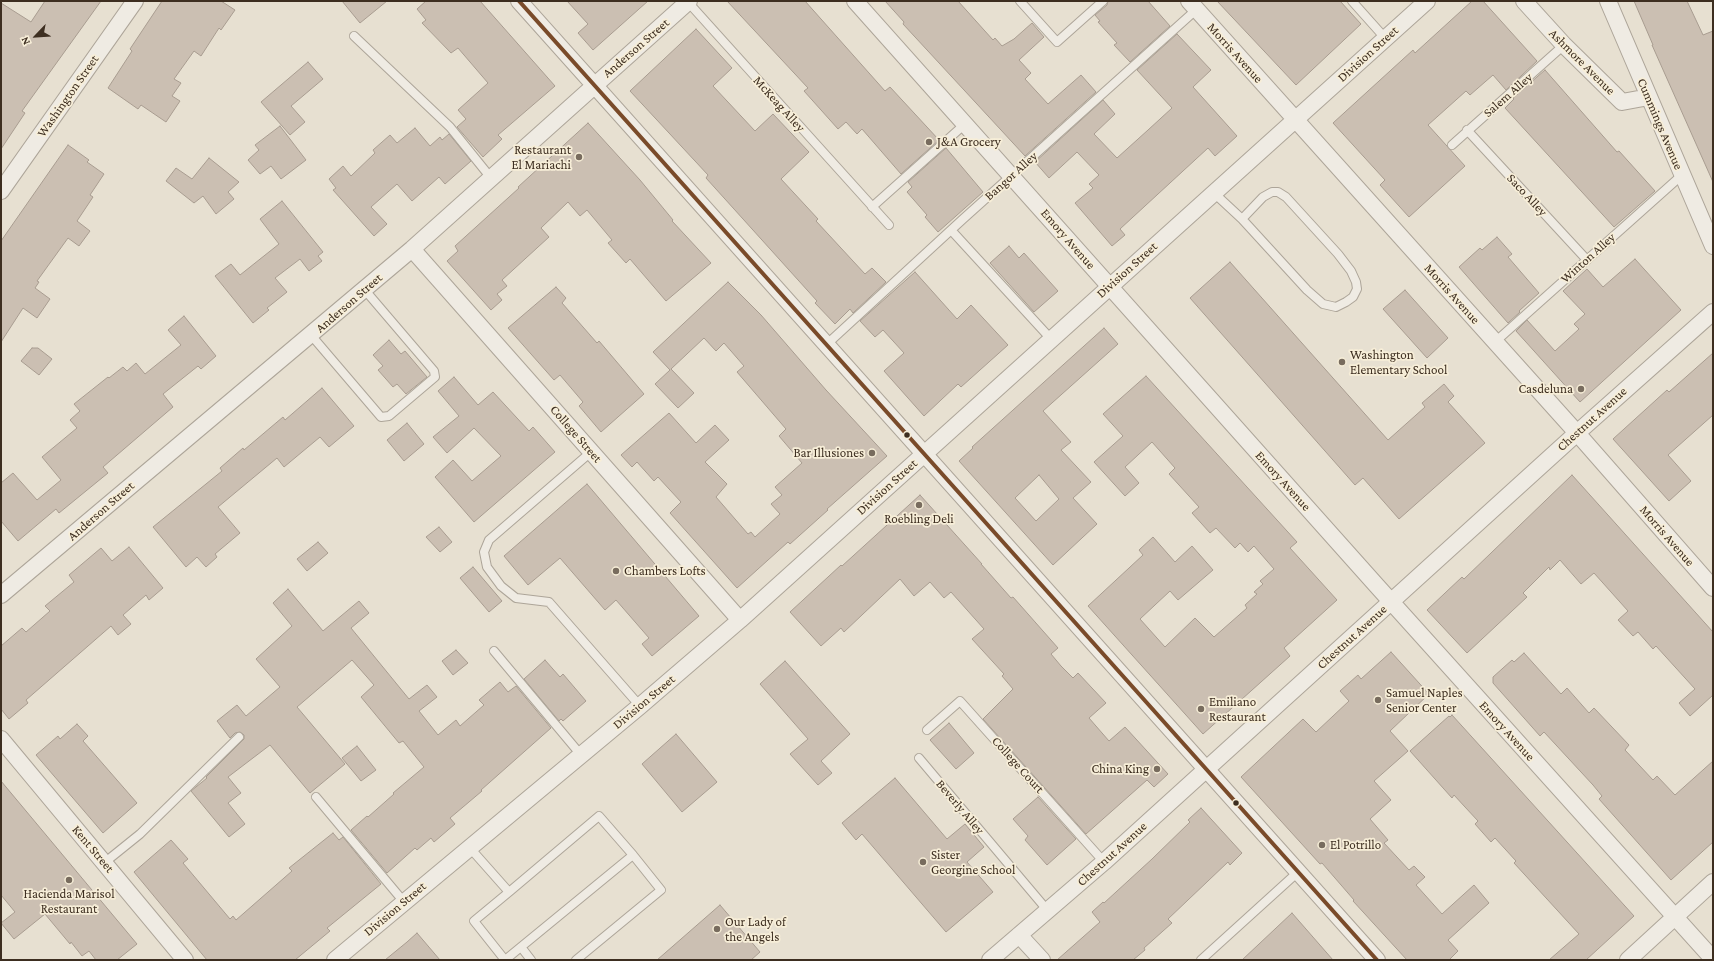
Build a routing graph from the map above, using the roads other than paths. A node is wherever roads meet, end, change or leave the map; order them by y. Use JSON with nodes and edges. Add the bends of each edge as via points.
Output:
{"nodes":[{"id":1,"x":135,"y":1,"type":"edge"},
{"id":2,"x":519,"y":1,"type":"edge"},
{"id":3,"x":688,"y":1,"type":"edge"},
{"id":4,"x":855,"y":1,"type":"edge"},
{"id":5,"x":1020,"y":1,"type":"edge"},
{"id":6,"x":1103,"y":1,"type":"edge"},
{"id":7,"x":1352,"y":1,"type":"edge"},
{"id":8,"x":1427,"y":1,"type":"edge"},
{"id":9,"x":1524,"y":1,"type":"edge"},
{"id":10,"x":1608,"y":1,"type":"edge"},
{"id":11,"x":1193,"y":5,"type":"edge"},
{"id":12,"x":354,"y":36,"type":"dead end"},
{"id":13,"x":1386,"y":38,"type":"junction"},
{"id":14,"x":1564,"y":45,"type":"junction"},
{"id":15,"x":593,"y":85,"type":"junction"},
{"id":16,"x":1649,"y":97,"type":"junction"},
{"id":17,"x":1295,"y":119,"type":"junction"},
{"id":18,"x":965,"y":124,"type":"junction"},
{"id":19,"x":1467,"y":130,"type":"junction"},
{"id":20,"x":1452,"y":145,"type":"dead end"},
{"id":21,"x":1012,"y":175,"type":"junction"},
{"id":22,"x":1682,"y":175,"type":"junction"},
{"id":23,"x":491,"y":178,"type":"junction"},
{"id":24,"x":1,"y":191,"type":"edge"},
{"id":25,"x":1214,"y":193,"type":"junction"},
{"id":26,"x":872,"y":207,"type":"junction"},
{"id":27,"x":1242,"y":220,"type":"junction"},
{"id":28,"x":889,"y":226,"type":"dead end"},
{"id":29,"x":951,"y":230,"type":"junction"},
{"id":30,"x":1713,"y":246,"type":"edge"},
{"id":31,"x":412,"y":249,"type":"junction"},
{"id":32,"x":1587,"y":260,"type":"junction"},
{"id":33,"x":1109,"y":286,"type":"junction"},
{"id":34,"x":364,"y":289,"type":"junction"},
{"id":35,"x":1713,"y":312,"type":"edge"},
{"id":36,"x":311,"y":336,"type":"junction"},
{"id":37,"x":1051,"y":339,"type":"junction"},
{"id":38,"x":1494,"y":342,"type":"junction"},
{"id":39,"x":826,"y":345,"type":"junction"},
{"id":40,"x":1577,"y":433,"type":"junction"},
{"id":41,"x":591,"y":452,"type":"junction"},
{"id":42,"x":923,"y":454,"type":"junction"},
{"id":43,"x":1713,"y":588,"type":"edge"},
{"id":44,"x":1,"y":595,"type":"edge"},
{"id":45,"x":1391,"y":601,"type":"junction"},
{"id":46,"x":740,"y":620,"type":"junction"},
{"id":47,"x":494,"y":651,"type":"dead end"},
{"id":48,"x":640,"y":706,"type":"junction"},
{"id":49,"x":927,"y":730,"type":"dead end"},
{"id":50,"x":239,"y":736,"type":"dead end"},
{"id":51,"x":1,"y":739,"type":"edge"},
{"id":52,"x":581,"y":755,"type":"junction"},
{"id":53,"x":919,"y":758,"type":"dead end"},
{"id":54,"x":1206,"y":769,"type":"junction"},
{"id":55,"x":316,"y":797,"type":"dead end"},
{"id":56,"x":470,"y":848,"type":"junction"},
{"id":57,"x":632,"y":855,"type":"junction"},
{"id":58,"x":1104,"y":862,"type":"junction"},
{"id":59,"x":104,"y":863,"type":"junction"},
{"id":60,"x":1298,"y":872,"type":"junction"},
{"id":61,"x":1713,"y":882,"type":"edge"},
{"id":62,"x":509,"y":892,"type":"junction"},
{"id":63,"x":404,"y":902,"type":"junction"},
{"id":64,"x":1048,"y":910,"type":"junction"},
{"id":65,"x":1674,"y":917,"type":"junction"},
{"id":66,"x":1019,"y":935,"type":"junction"},
{"id":67,"x":521,"y":947,"type":"junction"},
{"id":68,"x":1713,"y":959,"type":"edge"},
{"id":69,"x":185,"y":960,"type":"edge"},
{"id":70,"x":335,"y":960,"type":"edge"},
{"id":71,"x":531,"y":960,"type":"edge"},
{"id":72,"x":576,"y":960,"type":"edge"},
{"id":73,"x":990,"y":960,"type":"edge"},
{"id":74,"x":1042,"y":960,"type":"edge"},
{"id":75,"x":1201,"y":960,"type":"edge"},
{"id":76,"x":1377,"y":960,"type":"edge"},
{"id":77,"x":1628,"y":960,"type":"edge"}],
"edges":[{"from":1,"to":24,"type":"street","name":"Washington Street"},
{"from":2,"to":15,"type":"street"},
{"from":3,"to":15,"type":"street","name":"Anderson Street"},
{"from":3,"to":26,"type":"lane","name":"McKeag Alley"},
{"from":4,"to":18,"type":"street","name":"Emory Avenue"},
{"from":5,"to":6,"type":"lane","via":[[1057,42]]},
{"from":7,"to":13,"type":"lane"},
{"from":8,"to":13,"type":"street","name":"Division Street"},
{"from":9,"to":14,"type":"street","name":"Ashmore Avenue"},
{"from":10,"to":16,"type":"street","name":"Cummings Avenue"},
{"from":11,"to":17,"type":"street","name":"Morris Avenue"},
{"from":11,"to":21,"type":"lane","name":"Bangor Alley"},
{"from":12,"to":23,"type":"lane","via":[[450,127]]},
{"from":13,"to":17,"type":"street","name":"Division Street"},
{"from":14,"to":16,"type":"street","name":"Ashmore Avenue","via":[[1622,102]]},
{"from":14,"to":19,"type":"lane","name":"Salem Alley"},
{"from":15,"to":23,"type":"street","name":"Anderson Street"},
{"from":15,"to":39,"type":"street"},
{"from":16,"to":22,"type":"street","name":"Cummings Avenue"},
{"from":17,"to":25,"type":"street","name":"Division Street"},
{"from":17,"to":38,"type":"street","name":"Morris Avenue"},
{"from":18,"to":21,"type":"street","name":"Emory Avenue"},
{"from":18,"to":26,"type":"lane"},
{"from":19,"to":20,"type":"lane","name":"Salem Alley"},
{"from":19,"to":32,"type":"lane","name":"Saco Alley"},
{"from":21,"to":29,"type":"lane","name":"Bangor Alley"},
{"from":21,"to":33,"type":"street","name":"Emory Avenue"},
{"from":22,"to":30,"type":"street","name":"Cummings Avenue"},
{"from":22,"to":32,"type":"lane","name":"Winton Alley"},
{"from":23,"to":31,"type":"street","name":"Anderson Street"},
{"from":25,"to":27,"type":"lane"},
{"from":25,"to":33,"type":"street","name":"Division Street"},
{"from":26,"to":28,"type":"lane","name":"McKeag Alley"},
{"from":27,"to":27,"type":"lane","via":[[1323,304],[1336,306],[1353,296],[1357,289],[1351,271],[1286,197],[1278,192],[1272,192],[1263,197]]},
{"from":29,"to":37,"type":"lane"},
{"from":29,"to":39,"type":"lane","name":"Bangor Alley"},
{"from":31,"to":34,"type":"street","name":"Anderson Street"},
{"from":31,"to":41,"type":"street","name":"College Street"},
{"from":32,"to":38,"type":"lane","name":"Winton Alley"},
{"from":33,"to":37,"type":"street","name":"Division Street"},
{"from":33,"to":45,"type":"street","name":"Emory Avenue"},
{"from":34,"to":36,"type":"street","name":"Anderson Street"},
{"from":34,"to":36,"type":"lane","via":[[434,370],[435,377],[389,416],[381,417]]},
{"from":35,"to":40,"type":"street","name":"Chestnut Avenue"},
{"from":36,"to":44,"type":"street","name":"Anderson Street"},
{"from":37,"to":42,"type":"street","name":"Division Street"},
{"from":38,"to":40,"type":"street","name":"Morris Avenue"},
{"from":39,"to":42,"type":"street"},
{"from":40,"to":43,"type":"street","name":"Morris Avenue"},
{"from":40,"to":45,"type":"street","name":"Chestnut Avenue"},
{"from":41,"to":46,"type":"street","name":"College Street"},
{"from":41,"to":48,"type":"lane","via":[[489,540],[484,552],[487,566],[502,586],[516,598],[549,602]]},
{"from":42,"to":46,"type":"street","name":"Division Street"},
{"from":42,"to":54,"type":"street"},
{"from":45,"to":54,"type":"street","name":"Chestnut Avenue"},
{"from":45,"to":65,"type":"street","name":"Emory Avenue"},
{"from":46,"to":48,"type":"street","name":"Division Street"},
{"from":47,"to":52,"type":"lane"},
{"from":48,"to":52,"type":"street","name":"Division Street"},
{"from":49,"to":58,"type":"lane","name":"College Court","via":[[960,701]]},
{"from":50,"to":59,"type":"lane","via":[[140,834]]},
{"from":51,"to":59,"type":"street","name":"Kent Street"},
{"from":52,"to":56,"type":"street","name":"Division Street"},
{"from":53,"to":64,"type":"lane","name":"Beverly Alley"},
{"from":54,"to":58,"type":"street","name":"Chestnut Avenue"},
{"from":54,"to":60,"type":"street"},
{"from":55,"to":63,"type":"lane"},
{"from":56,"to":62,"type":"lane"},
{"from":56,"to":63,"type":"street","name":"Division Street"},
{"from":57,"to":62,"type":"lane","via":[[599,816]]},
{"from":57,"to":67,"type":"lane"},
{"from":57,"to":72,"type":"lane","via":[[661,890]]},
{"from":58,"to":64,"type":"street","name":"Chestnut Avenue"},
{"from":59,"to":69,"type":"street","name":"Kent Street"},
{"from":60,"to":75,"type":"lane"},
{"from":60,"to":76,"type":"street"},
{"from":61,"to":65,"type":"street"},
{"from":62,"to":67,"type":"lane","via":[[474,921],[505,960]]},
{"from":63,"to":70,"type":"street","name":"Division Street"},
{"from":64,"to":66,"type":"street","name":"Chestnut Avenue"},
{"from":65,"to":68,"type":"street","name":"Emory Avenue"},
{"from":65,"to":77,"type":"street"},
{"from":66,"to":73,"type":"street","name":"Chestnut Avenue"},
{"from":66,"to":74,"type":"street"},
{"from":67,"to":71,"type":"lane"}]}
